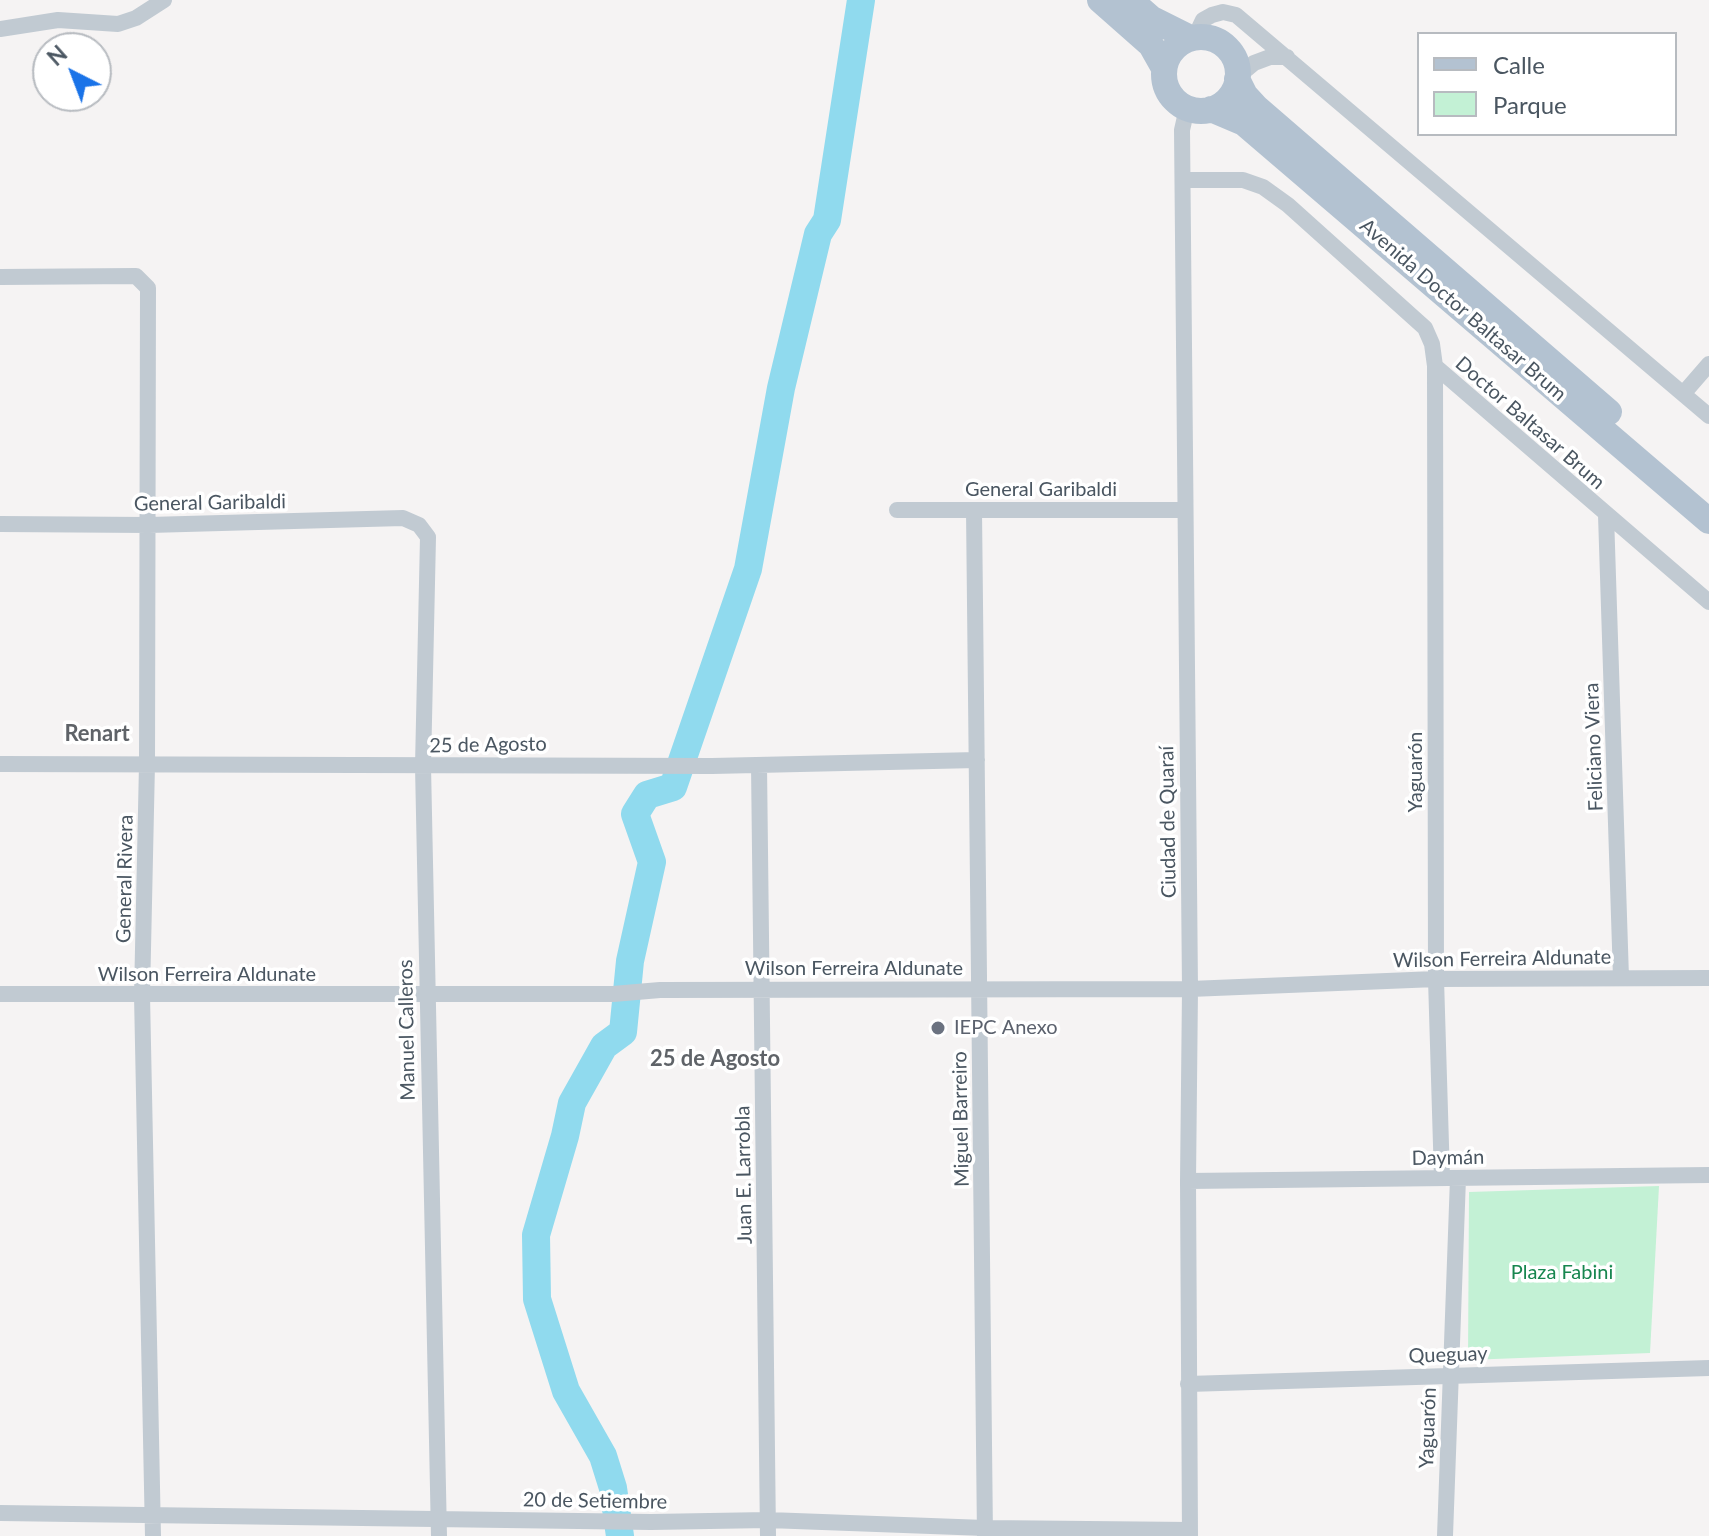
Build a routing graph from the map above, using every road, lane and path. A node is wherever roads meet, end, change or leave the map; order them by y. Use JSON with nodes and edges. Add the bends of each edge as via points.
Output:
{"nodes":[{"id":1,"x":164,"y":0,"type":"edge"},
{"id":2,"x":1100,"y":0,"type":"edge"},
{"id":3,"x":1130,"y":0,"type":"edge"},
{"id":4,"x":0,"y":29,"type":"edge"},
{"id":5,"x":1192,"y":38,"type":"junction"},
{"id":6,"x":1287,"y":57,"type":"junction"},
{"id":7,"x":1164,"y":68,"type":"junction"},
{"id":8,"x":1237,"y":78,"type":"junction"},
{"id":9,"x":1199,"y":108,"type":"junction"},
{"id":10,"x":1184,"y":180,"type":"junction"},
{"id":11,"x":0,"y":277,"type":"edge"},
{"id":12,"x":1709,"y":364,"type":"edge"},
{"id":13,"x":1435,"y":366,"type":"junction"},
{"id":14,"x":1683,"y":394,"type":"junction"},
{"id":15,"x":1709,"y":416,"type":"edge"},
{"id":16,"x":1709,"y":498,"type":"edge"},
{"id":17,"x":897,"y":510,"type":"dead end"},
{"id":18,"x":974,"y":510,"type":"junction"},
{"id":19,"x":1185,"y":510,"type":"junction"},
{"id":20,"x":1606,"y":515,"type":"junction"},
{"id":21,"x":1709,"y":521,"type":"edge"},
{"id":22,"x":0,"y":524,"type":"edge"},
{"id":23,"x":149,"y":525,"type":"junction"},
{"id":24,"x":419,"y":525,"type":"joint"},
{"id":25,"x":1709,"y":602,"type":"edge"},
{"id":26,"x":977,"y":760,"type":"junction"},
{"id":27,"x":0,"y":764,"type":"edge"},
{"id":28,"x":147,"y":764,"type":"junction"},
{"id":29,"x":759,"y":765,"type":"junction"},
{"id":30,"x":423,"y":766,"type":"junction"},
{"id":31,"x":1621,"y":978,"type":"junction"},
{"id":32,"x":1709,"y":978,"type":"edge"},
{"id":33,"x":1436,"y":979,"type":"junction"},
{"id":34,"x":980,"y":989,"type":"junction"},
{"id":35,"x":1190,"y":989,"type":"junction"},
{"id":36,"x":762,"y":990,"type":"junction"},
{"id":37,"x":0,"y":994,"type":"edge"},
{"id":38,"x":426,"y":994,"type":"junction"},
{"id":39,"x":142,"y":995,"type":"junction"},
{"id":40,"x":1709,"y":1175,"type":"edge"},
{"id":41,"x":1450,"y":1178,"type":"junction"},
{"id":42,"x":1188,"y":1181,"type":"junction"},
{"id":43,"x":1709,"y":1368,"type":"edge"},
{"id":44,"x":1449,"y":1374,"type":"junction"},
{"id":45,"x":1188,"y":1384,"type":"junction"},
{"id":46,"x":0,"y":1513,"type":"edge"},
{"id":47,"x":152,"y":1514,"type":"junction"},
{"id":48,"x":439,"y":1518,"type":"junction"},
{"id":49,"x":768,"y":1528,"type":"edge"},
{"id":50,"x":985,"y":1532,"type":"edge"},
{"id":51,"x":1190,"y":1533,"type":"edge"},
{"id":52,"x":153,"y":1536,"type":"edge"},
{"id":53,"x":439,"y":1536,"type":"edge"},
{"id":54,"x":1445,"y":1536,"type":"edge"}],
"edges":[{"from":1,"to":4,"type":"street","via":[[118,24],[58,20]]},
{"from":2,"to":7,"type":"main road","via":[[1151,45]]},
{"from":3,"to":5,"type":"main road","via":[[1152,19]]},
{"from":5,"to":6,"type":"street","via":[[1203,20],[1223,12],[1236,15]]},
{"from":5,"to":7,"type":"main road","via":[[1174,49]]},
{"from":5,"to":8,"type":"main road","via":[[1224,44],[1235,61]]},
{"from":6,"to":8,"type":"street","via":[[1254,63]]},
{"from":6,"to":14,"type":"street"},
{"from":7,"to":9,"type":"main road","via":[[1172,96]]},
{"from":8,"to":9,"type":"main road","via":[[1228,98]]},
{"from":8,"to":16,"type":"main road","name":"Avenida Doctor Baltasar Brum","via":[[1256,107]]},
{"from":9,"to":10,"type":"street","name":"Ciudad de Quaraí","via":[[1182,130]]},
{"from":9,"to":21,"type":"main road","name":"Avenida Doctor Baltasar Brum","via":[[1244,123]]},
{"from":10,"to":13,"type":"street","name":"Doctor Baltasar Brum","via":[[1243,180],[1288,205],[1425,328]]},
{"from":10,"to":19,"type":"street","name":"Ciudad de Quaraí"},
{"from":11,"to":23,"type":"street","name":"General Rivera","via":[[136,276],[148,288]]},
{"from":12,"to":14,"type":"street"},
{"from":13,"to":20,"type":"street","name":"Doctor Baltasar Brum"},
{"from":13,"to":33,"type":"street","name":"Yaguarón"},
{"from":14,"to":15,"type":"street"},
{"from":17,"to":18,"type":"street","name":"General Garibaldi"},
{"from":18,"to":19,"type":"street","name":"General Garibaldi"},
{"from":18,"to":26,"type":"street","name":"Miguel Barreiro"},
{"from":19,"to":35,"type":"street","name":"Ciudad de Quaraí"},
{"from":20,"to":25,"type":"street","name":"Doctor Baltasar Brum"},
{"from":20,"to":31,"type":"street","name":"Feliciano Viera"},
{"from":22,"to":23,"type":"street","name":"General Garibaldi"},
{"from":23,"to":24,"type":"street","name":"General Garibaldi","via":[[403,518]]},
{"from":23,"to":28,"type":"street","name":"General Rivera"},
{"from":24,"to":30,"type":"street","name":"Manuel Calleros","via":[[428,537]]},
{"from":26,"to":29,"type":"street","name":"25 de Agosto"},
{"from":26,"to":34,"type":"street","name":"Miguel Barreiro"},
{"from":27,"to":28,"type":"street","name":"25 de Agosto"},
{"from":28,"to":30,"type":"street","name":"25 de Agosto"},
{"from":28,"to":39,"type":"street","name":"General Rivera"},
{"from":29,"to":30,"type":"street","name":"25 de Agosto"},
{"from":29,"to":36,"type":"street","name":"Juan E. Larrobla"},
{"from":30,"to":38,"type":"street","name":"Manuel Calleros"},
{"from":31,"to":32,"type":"street","name":"Wilson Ferreira Aldunate"},
{"from":31,"to":33,"type":"street","name":"Wilson Ferreira Aldunate"},
{"from":33,"to":35,"type":"street","name":"Wilson Ferreira Aldunate"},
{"from":33,"to":41,"type":"street","name":"Yaguarón"},
{"from":34,"to":35,"type":"street","name":"Wilson Ferreira Aldunate"},
{"from":34,"to":36,"type":"street","name":"Wilson Ferreira Aldunate"},
{"from":34,"to":50,"type":"street","name":"Miguel Barreiro"},
{"from":35,"to":42,"type":"street","name":"Ciudad de Quaraí"},
{"from":36,"to":38,"type":"street","name":"Wilson Ferreira Aldunate"},
{"from":36,"to":49,"type":"street","name":"Juan E. Larrobla"},
{"from":37,"to":39,"type":"street","name":"Wilson Ferreira Aldunate"},
{"from":38,"to":39,"type":"street","name":"Wilson Ferreira Aldunate"},
{"from":38,"to":48,"type":"street","name":"Manuel Calleros"},
{"from":39,"to":47,"type":"street","name":"General Rivera"},
{"from":40,"to":41,"type":"street","name":"Daymán"},
{"from":41,"to":42,"type":"street","name":"Daymán"},
{"from":41,"to":44,"type":"street","name":"Yaguarón"},
{"from":42,"to":45,"type":"street","name":"Ciudad de Quaraí"},
{"from":43,"to":44,"type":"street","name":"Queguay"},
{"from":44,"to":45,"type":"street","name":"Queguay"},
{"from":44,"to":54,"type":"street","name":"Yaguarón"},
{"from":45,"to":51,"type":"street","name":"Ciudad de Quaraí"},
{"from":46,"to":47,"type":"street","name":"20 de Setiembre"},
{"from":47,"to":48,"type":"street","name":"20 de Setiembre"},
{"from":47,"to":52,"type":"street","name":"General Rivera"},
{"from":48,"to":49,"type":"street","name":"20 de Setiembre"},
{"from":48,"to":53,"type":"street","name":"Manuel Calleros"},
{"from":49,"to":50,"type":"street","name":"20 de Setiembre"},
{"from":50,"to":51,"type":"street","name":"20 de Setiembre"}]}
